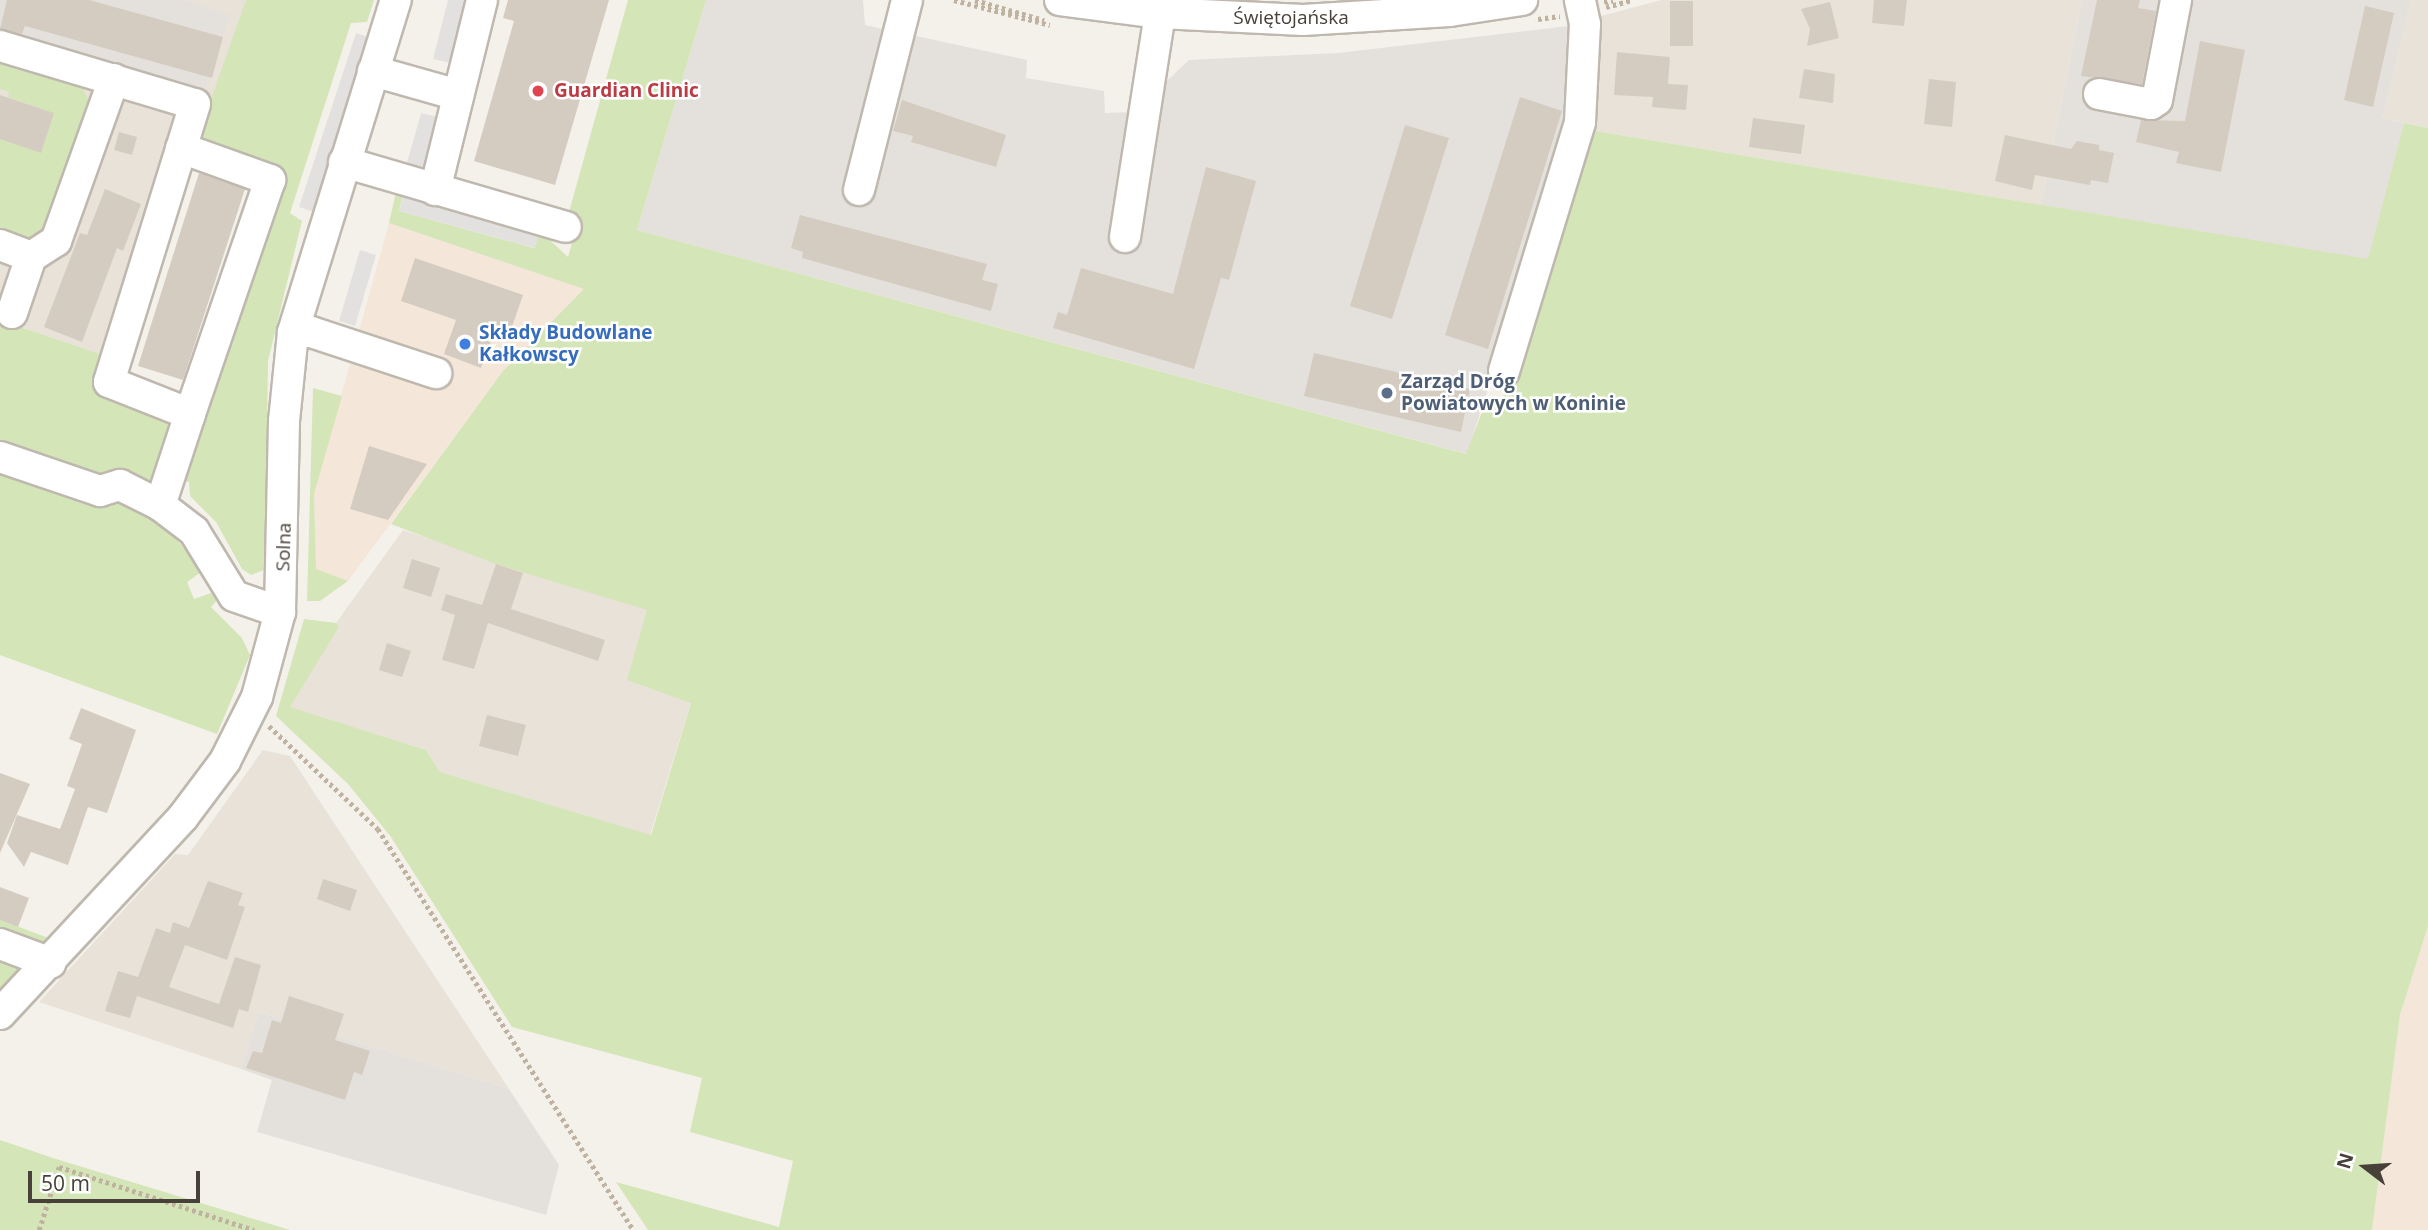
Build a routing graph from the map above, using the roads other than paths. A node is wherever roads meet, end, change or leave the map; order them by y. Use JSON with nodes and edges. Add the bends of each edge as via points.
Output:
{"nodes":[{"id":1,"x":396,"y":0,"type":"edge"},
{"id":2,"x":482,"y":0,"type":"edge"},
{"id":3,"x":907,"y":0,"type":"edge"},
{"id":4,"x":1060,"y":0,"type":"edge"},
{"id":5,"x":1522,"y":0,"type":"edge"},
{"id":6,"x":1580,"y":0,"type":"edge"},
{"id":7,"x":2176,"y":0,"type":"edge"},
{"id":8,"x":1160,"y":13,"type":"junction"},
{"id":9,"x":0,"y":46,"type":"edge"},
{"id":10,"x":373,"y":71,"type":"junction"},
{"id":11,"x":114,"y":79,"type":"junction"},
{"id":12,"x":2099,"y":94,"type":"dead end"},
{"id":13,"x":458,"y":95,"type":"junction"},
{"id":14,"x":181,"y":148,"type":"junction"},
{"id":15,"x":344,"y":162,"type":"junction"},
{"id":16,"x":435,"y":190,"type":"junction"},
{"id":17,"x":859,"y":190,"type":"dead end"},
{"id":18,"x":566,"y":227,"type":"dead end"},
{"id":19,"x":1125,"y":237,"type":"dead end"},
{"id":20,"x":0,"y":245,"type":"edge"},
{"id":21,"x":31,"y":257,"type":"junction"},
{"id":22,"x":12,"y":313,"type":"dead end"},
{"id":23,"x":293,"y":332,"type":"junction"},
{"id":24,"x":1504,"y":371,"type":"dead end"},
{"id":25,"x":436,"y":373,"type":"dead end"},
{"id":26,"x":189,"y":416,"type":"junction"},
{"id":27,"x":0,"y":457,"type":"edge"},
{"id":28,"x":160,"y":505,"type":"junction"},
{"id":29,"x":280,"y":612,"type":"junction"},
{"id":30,"x":0,"y":944,"type":"edge"},
{"id":31,"x":51,"y":963,"type":"junction"},
{"id":32,"x":0,"y":1014,"type":"edge"}],
"edges":[{"from":1,"to":10,"type":"street","name":"Solna"},
{"from":2,"to":13,"type":"street"},
{"from":3,"to":17,"type":"street"},
{"from":4,"to":8,"type":"street","name":"Świętojańska"},
{"from":5,"to":8,"type":"street","name":"Świętojańska","via":[[1330,20]]},
{"from":6,"to":24,"type":"street","via":[[1585,24],[1580,122]]},
{"from":7,"to":12,"type":"street","via":[[2157,100],[2151,104]]},
{"from":8,"to":19,"type":"street"},
{"from":9,"to":11,"type":"street"},
{"from":10,"to":13,"type":"street"},
{"from":10,"to":15,"type":"street","name":"Solna"},
{"from":11,"to":14,"type":"street","via":[[195,104]]},
{"from":11,"to":21,"type":"street","via":[[56,241]]},
{"from":13,"to":16,"type":"street"},
{"from":14,"to":26,"type":"street","via":[[109,382]]},
{"from":14,"to":26,"type":"street","via":[[270,180]]},
{"from":15,"to":16,"type":"street"},
{"from":15,"to":23,"type":"street","name":"Solna"},
{"from":16,"to":18,"type":"street"},
{"from":20,"to":21,"type":"street"},
{"from":21,"to":22,"type":"street"},
{"from":23,"to":25,"type":"street","via":[[311,332]]},
{"from":23,"to":29,"type":"street","name":"Solna","via":[[284,421]]},
{"from":26,"to":28,"type":"street"},
{"from":27,"to":28,"type":"street","via":[[100,491],[120,485]]},
{"from":28,"to":29,"type":"street","via":[[194,531],[234,596]]},
{"from":29,"to":31,"type":"street","name":"Solna","via":[[251,709],[225,761],[183,817]]},
{"from":30,"to":31,"type":"street"},
{"from":31,"to":32,"type":"street","name":"Solna"}]}
